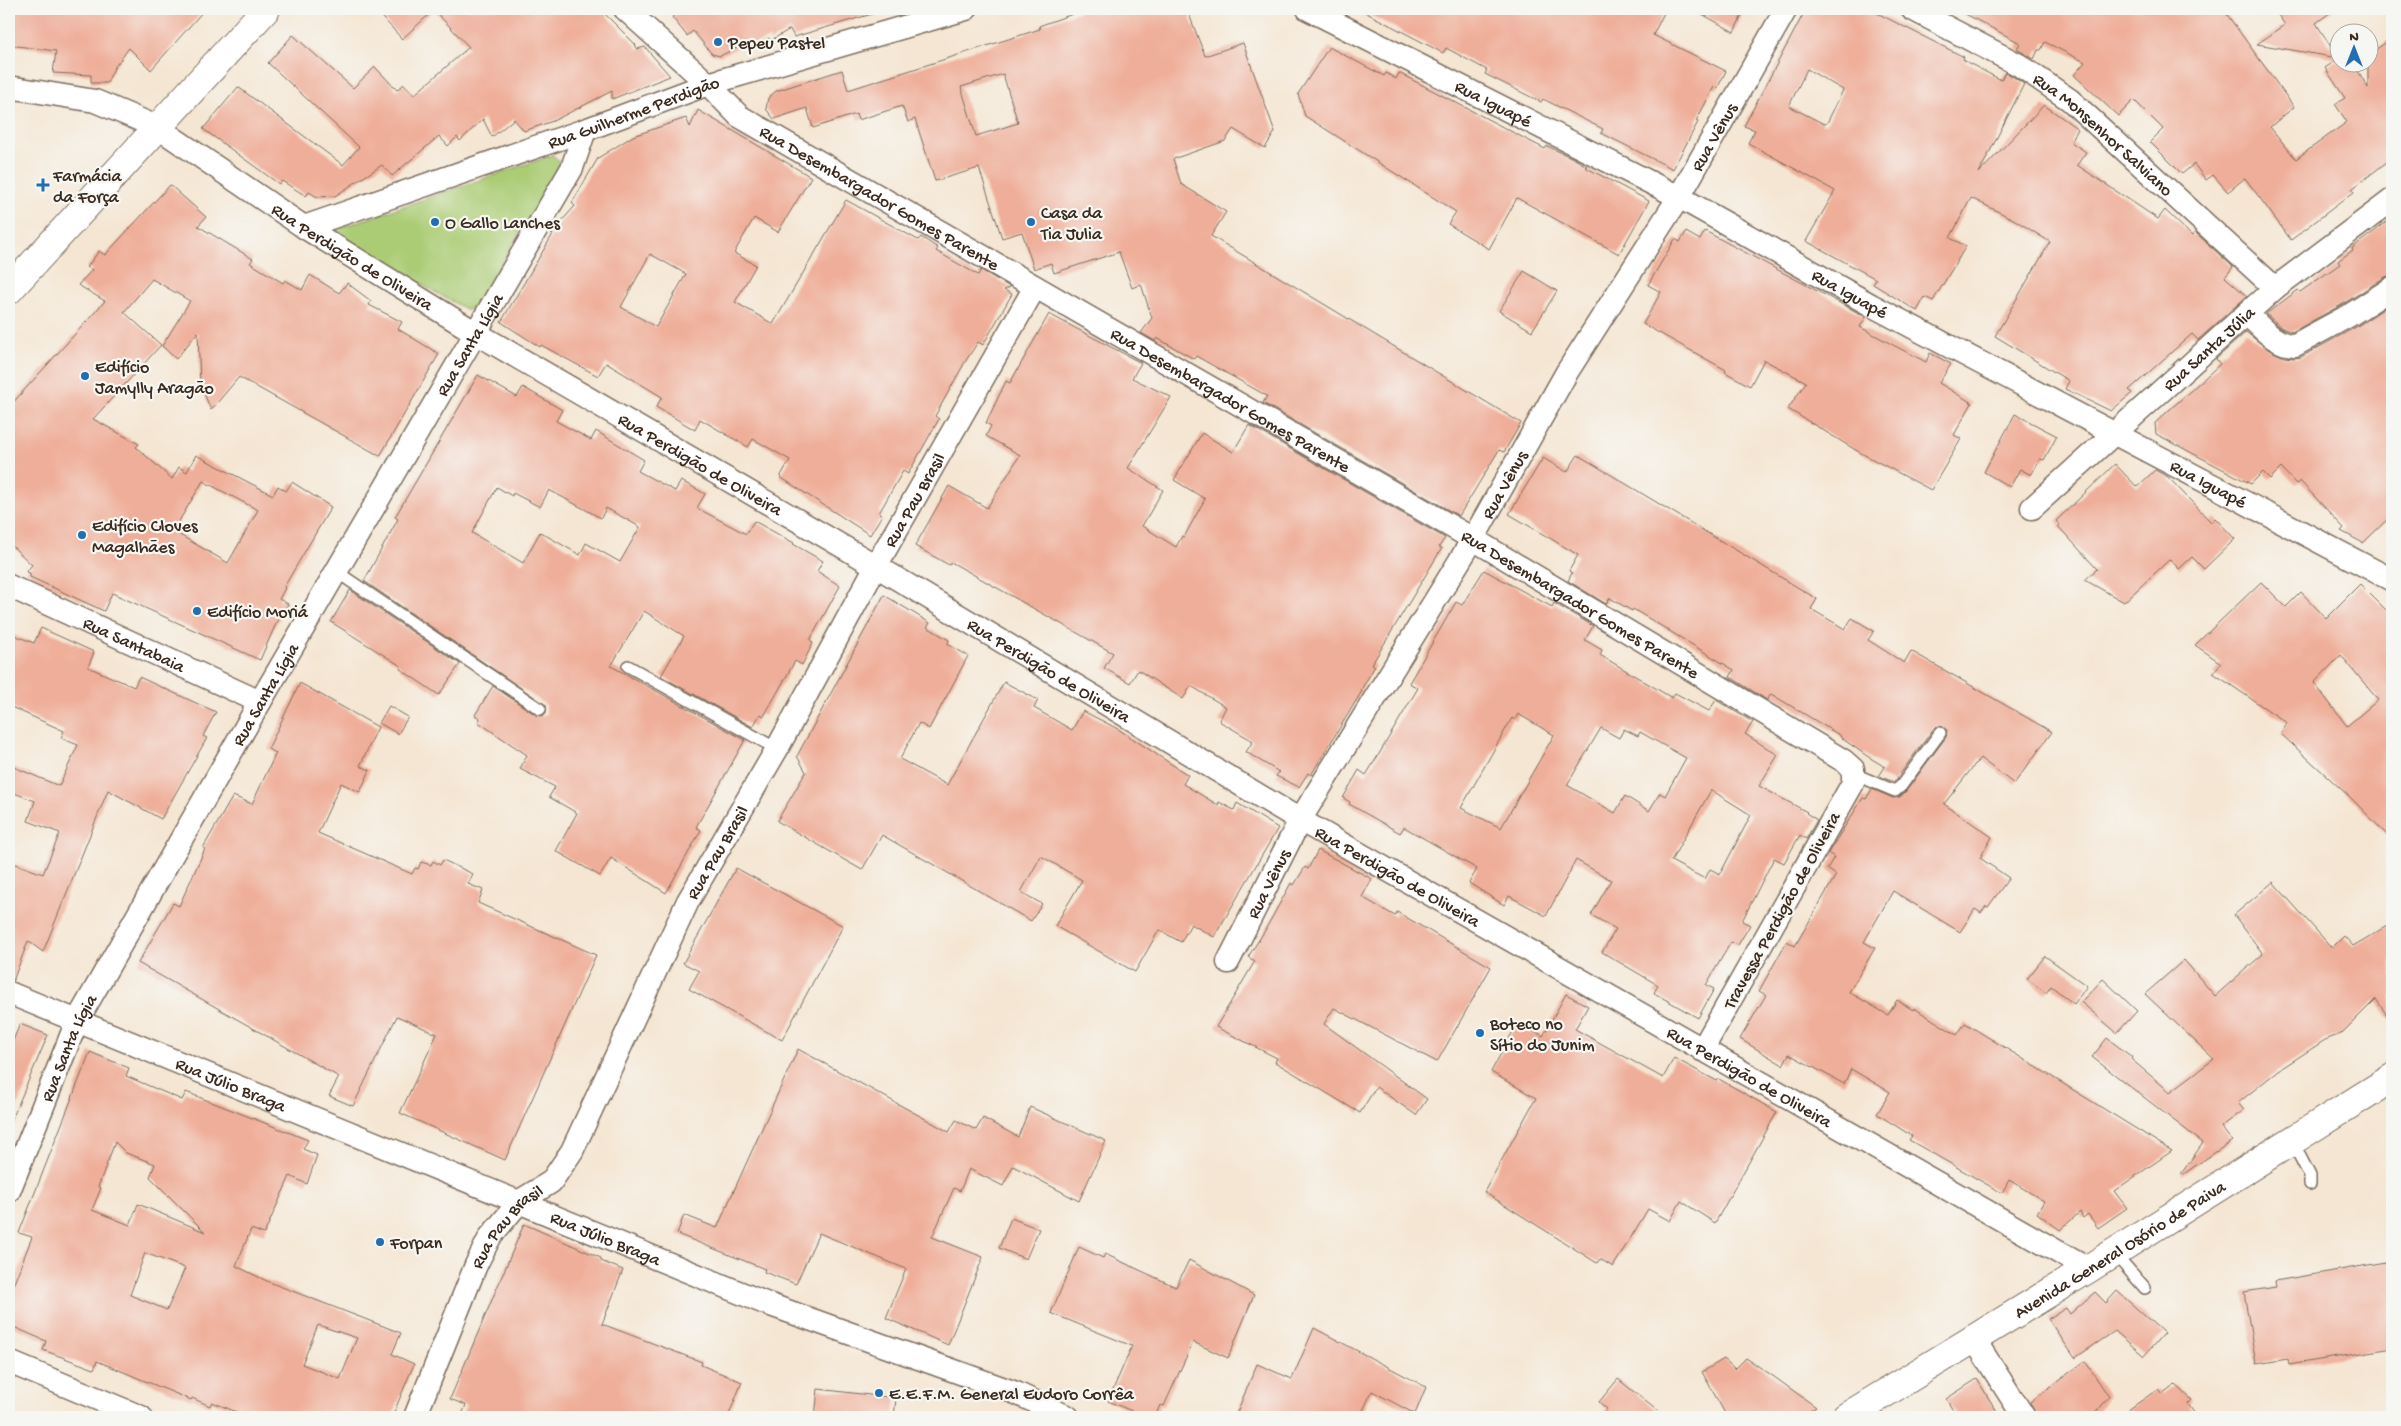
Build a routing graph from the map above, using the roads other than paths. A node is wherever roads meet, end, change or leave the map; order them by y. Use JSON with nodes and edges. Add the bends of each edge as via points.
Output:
{"nodes":[{"id":1,"x":266,"y":9,"type":"edge"},
{"id":2,"x":625,"y":9,"type":"edge"},
{"id":3,"x":966,"y":9,"type":"edge"},
{"id":4,"x":1308,"y":9,"type":"edge"},
{"id":5,"x":1786,"y":9,"type":"edge"},
{"id":6,"x":1912,"y":9,"type":"edge"},
{"id":7,"x":708,"y":84,"type":"junction"},
{"id":8,"x":9,"y":87,"type":"edge"},
{"id":9,"x":157,"y":127,"type":"junction"},
{"id":10,"x":585,"y":130,"type":"junction"},
{"id":11,"x":1680,"y":197,"type":"junction"},
{"id":12,"x":2392,"y":200,"type":"edge"},
{"id":13,"x":304,"y":227,"type":"junction"},
{"id":14,"x":1035,"y":287,"type":"junction"},
{"id":15,"x":2275,"y":288,"type":"junction"},
{"id":16,"x":2392,"y":288,"type":"edge"},
{"id":17,"x":9,"y":290,"type":"edge"},
{"id":18,"x":2247,"y":314,"type":"junction"},
{"id":19,"x":476,"y":334,"type":"junction"},
{"id":20,"x":2115,"y":434,"type":"junction"},
{"id":21,"x":2032,"y":508,"type":"dead end"},
{"id":22,"x":1473,"y":539,"type":"junction"},
{"id":23,"x":876,"y":566,"type":"junction"},
{"id":24,"x":337,"y":572,"type":"junction"},
{"id":25,"x":2392,"y":580,"type":"edge"},
{"id":26,"x":9,"y":586,"type":"edge"},
{"id":27,"x":628,"y":666,"type":"dead end"},
{"id":28,"x":260,"y":702,"type":"junction"},
{"id":29,"x":540,"y":708,"type":"dead end"},
{"id":30,"x":1940,"y":733,"type":"dead end"},
{"id":31,"x":777,"y":749,"type":"junction"},
{"id":32,"x":1853,"y":771,"type":"junction"},
{"id":33,"x":1300,"y":820,"type":"junction"},
{"id":34,"x":1228,"y":962,"type":"dead end"},
{"id":35,"x":9,"y":993,"type":"edge"},
{"id":36,"x":77,"y":1020,"type":"junction"},
{"id":37,"x":1702,"y":1050,"type":"junction"},
{"id":38,"x":2392,"y":1078,"type":"edge"},
{"id":39,"x":2292,"y":1141,"type":"junction"},
{"id":40,"x":2310,"y":1184,"type":"dead end"},
{"id":41,"x":9,"y":1191,"type":"edge"},
{"id":42,"x":520,"y":1201,"type":"junction"},
{"id":43,"x":2114,"y":1253,"type":"junction"},
{"id":44,"x":2088,"y":1269,"type":"junction"},
{"id":45,"x":2145,"y":1288,"type":"dead end"},
{"id":46,"x":1974,"y":1339,"type":"junction"},
{"id":47,"x":9,"y":1362,"type":"edge"},
{"id":48,"x":141,"y":1417,"type":"edge"},
{"id":49,"x":415,"y":1417,"type":"edge"},
{"id":50,"x":1068,"y":1417,"type":"edge"},
{"id":51,"x":1846,"y":1417,"type":"edge"},
{"id":52,"x":2024,"y":1417,"type":"edge"}],
"edges":[{"from":1,"to":9,"type":"main road"},
{"from":2,"to":7,"type":"street","name":"Rua Desembargador Gomes Parente"},
{"from":3,"to":7,"type":"street","name":"Rua Guilherme Perdigão"},
{"from":4,"to":11,"type":"street","name":"Rua Iguapé"},
{"from":5,"to":11,"type":"street","name":"Rua Vênus"},
{"from":6,"to":15,"type":"street","name":"Rua Monsenhor Salviano","via":[[2019,65],[2070,100]]},
{"from":7,"to":10,"type":"street","name":"Rua Guilherme Perdigão"},
{"from":7,"to":14,"type":"street","name":"Rua Desembargador Gomes Parente","via":[[739,116]]},
{"from":8,"to":9,"type":"street","name":"Rua Perdigão de Oliveira","via":[[95,101]]},
{"from":9,"to":13,"type":"street","name":"Rua Perdigão de Oliveira"},
{"from":9,"to":17,"type":"main road"},
{"from":10,"to":13,"type":"street","name":"Rua Guilherme Perdigão"},
{"from":10,"to":19,"type":"street","name":"Rua Santa Lígia","via":[[572,168]]},
{"from":11,"to":20,"type":"street","name":"Rua Iguapé","via":[[1871,305]]},
{"from":11,"to":22,"type":"street","name":"Rua Vênus","via":[[1567,372]]},
{"from":12,"to":15,"type":"street","name":"Rua Santa Júlia"},
{"from":13,"to":19,"type":"street","name":"Rua Perdigão de Oliveira"},
{"from":14,"to":22,"type":"street","name":"Rua Desembargador Gomes Parente"},
{"from":14,"to":23,"type":"street","name":"Rua Pau Brasil"},
{"from":15,"to":18,"type":"street","name":"Rua Santa Júlia"},
{"from":16,"to":18,"type":"street","via":[[2296,345],[2287,346],[2280,342]]},
{"from":18,"to":20,"type":"street","name":"Rua Santa Júlia"},
{"from":19,"to":23,"type":"street","name":"Rua Perdigão de Oliveira"},
{"from":19,"to":24,"type":"street","name":"Rua Santa Lígia"},
{"from":20,"to":21,"type":"street","name":"Rua Santa Júlia"},
{"from":20,"to":25,"type":"street","name":"Rua Iguapé"},
{"from":22,"to":32,"type":"street","name":"Rua Desembargador Gomes Parente","via":[[1844,761]]},
{"from":22,"to":33,"type":"street","name":"Rua Vênus"},
{"from":23,"to":31,"type":"street","name":"Rua Pau Brasil"},
{"from":23,"to":33,"type":"street","name":"Rua Perdigão de Oliveira"},
{"from":24,"to":28,"type":"street","name":"Rua Santa Lígia"},
{"from":24,"to":29,"type":"lane"},
{"from":26,"to":28,"type":"street","name":"Rua Santabaia"},
{"from":27,"to":31,"type":"lane"},
{"from":28,"to":36,"type":"street","name":"Rua Santa Lígia"},
{"from":30,"to":32,"type":"lane","via":[[1895,791]]},
{"from":31,"to":42,"type":"street","name":"Rua Pau Brasil","via":[[688,901],[572,1151],[551,1182]]},
{"from":32,"to":37,"type":"street","name":"Travessa Perdigão de Oliveira","via":[[1853,783]]},
{"from":33,"to":34,"type":"street","name":"Rua Vênus"},
{"from":33,"to":37,"type":"street","name":"Rua Perdigão de Oliveira"},
{"from":35,"to":36,"type":"street","name":"Rua Júlio Braga"},
{"from":36,"to":41,"type":"street","name":"Rua Santa Lígia"},
{"from":36,"to":42,"type":"street","name":"Rua Júlio Braga"},
{"from":37,"to":44,"type":"street","name":"Rua Perdigão de Oliveira"},
{"from":38,"to":39,"type":"main road","name":"Avenida General Osório de Paiva"},
{"from":39,"to":40,"type":"lane","via":[[2310,1176]]},
{"from":39,"to":43,"type":"main road","name":"Avenida General Osório de Paiva"},
{"from":42,"to":49,"type":"street","name":"Rua Pau Brasil","via":[[490,1237],[476,1265]]},
{"from":42,"to":50,"type":"street","name":"Rua Júlio Braga","via":[[765,1303],[1016,1393]]},
{"from":43,"to":44,"type":"main road","name":"Avenida General Osório de Paiva"},
{"from":43,"to":45,"type":"lane"},
{"from":44,"to":46,"type":"main road","name":"Avenida General Osório de Paiva"},
{"from":46,"to":51,"type":"main road","name":"Avenida General Osório de Paiva"},
{"from":46,"to":52,"type":"street"},
{"from":47,"to":48,"type":"street"}]}
